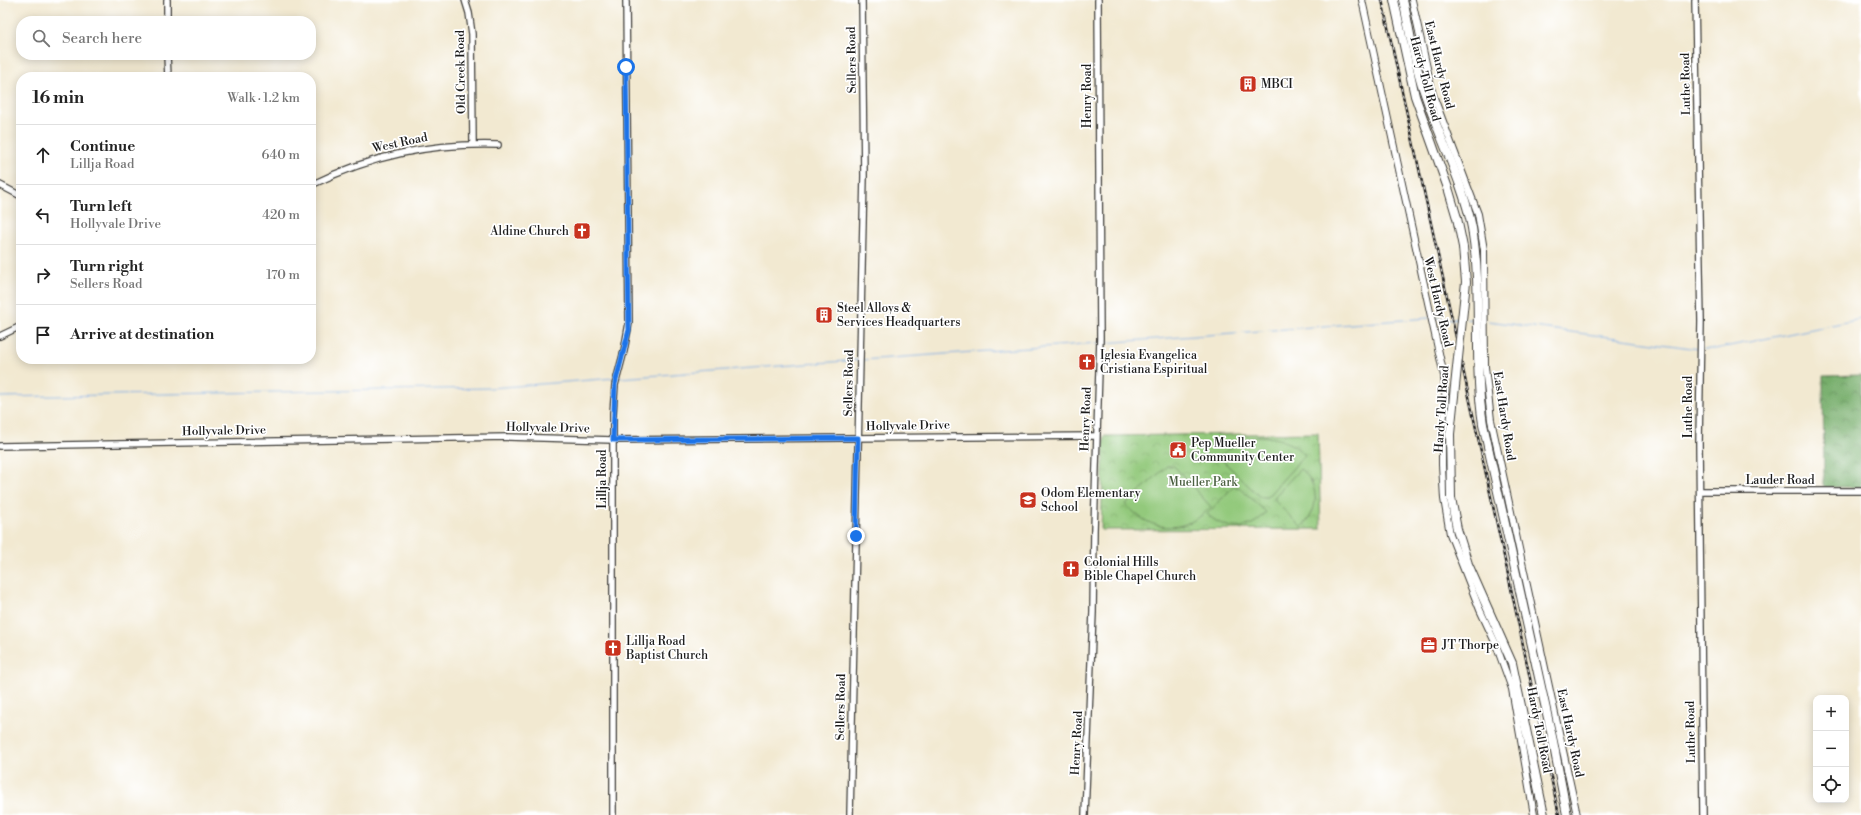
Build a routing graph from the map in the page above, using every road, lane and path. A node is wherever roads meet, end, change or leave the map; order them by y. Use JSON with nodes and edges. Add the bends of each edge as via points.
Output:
{"nodes":[{"id":1,"x":167,"y":0,"type":"edge"},
{"id":2,"x":465,"y":0,"type":"edge"},
{"id":3,"x":626,"y":0,"type":"edge"},
{"id":4,"x":862,"y":0,"type":"edge"},
{"id":5,"x":1098,"y":0,"type":"edge"},
{"id":6,"x":1362,"y":0,"type":"edge"},
{"id":7,"x":1394,"y":0,"type":"edge"},
{"id":8,"x":1403,"y":0,"type":"edge"},
{"id":9,"x":1412,"y":0,"type":"edge"},
{"id":10,"x":1695,"y":0,"type":"edge"},
{"id":11,"x":167,"y":16,"type":"edge"},
{"id":12,"x":168,"y":60,"type":"edge"},
{"id":13,"x":168,"y":72,"type":"edge"},
{"id":14,"x":473,"y":144,"type":"junction"},
{"id":15,"x":498,"y":145,"type":"dead end"},
{"id":16,"x":316,"y":183,"type":"edge"},
{"id":17,"x":0,"y":185,"type":"edge"},
{"id":18,"x":16,"y":193,"type":"edge"},
{"id":19,"x":16,"y":328,"type":"edge"},
{"id":20,"x":0,"y":336,"type":"edge"},
{"id":21,"x":1096,"y":436,"type":"junction"},
{"id":22,"x":858,"y":438,"type":"junction"},
{"id":23,"x":613,"y":440,"type":"junction"},
{"id":24,"x":0,"y":446,"type":"edge"},
{"id":25,"x":1861,"y":490,"type":"edge"},
{"id":26,"x":1700,"y":491,"type":"junction"},
{"id":27,"x":1553,"y":741,"type":"junction"},
{"id":28,"x":613,"y":815,"type":"edge"},
{"id":29,"x":850,"y":815,"type":"edge"},
{"id":30,"x":1085,"y":815,"type":"edge"},
{"id":31,"x":1534,"y":815,"type":"edge"},
{"id":32,"x":1544,"y":815,"type":"edge"},
{"id":33,"x":1567,"y":815,"type":"edge"},
{"id":34,"x":1571,"y":815,"type":"edge"},
{"id":35,"x":1577,"y":815,"type":"edge"},
{"id":36,"x":1703,"y":815,"type":"edge"}],
"edges":[{"from":1,"to":11,"type":"street"},
{"from":2,"to":14,"type":"street","name":"Old Creek Road","via":[[472,34]]},
{"from":3,"to":23,"type":"street","name":"Lillja Road","via":[[629,323],[616,382]]},
{"from":4,"to":22,"type":"street","name":"Sellers Road","via":[[864,176]]},
{"from":5,"to":21,"type":"street","name":"Henry Road","via":[[1100,349]]},
{"from":6,"to":31,"type":"main road","name":"West Hardy Road","via":[[1444,376],[1446,392],[1442,465],[1444,500],[1450,534],[1512,689]]},
{"from":7,"to":32,"type":"highway","name":"Hardy Toll Road","bridge":true,"via":[[1415,96],[1449,191],[1463,247],[1466,282],[1450,434],[1451,498],[1468,564],[1512,663]]},
{"from":8,"to":27,"type":"highway","name":"Hardy Toll Road","via":[[1424,92],[1472,226],[1476,255],[1478,384],[1483,424]]},
{"from":9,"to":35,"type":"main road","name":"East Hardy Road","via":[[1433,95],[1478,214],[1484,250],[1487,392],[1492,428]]},
{"from":10,"to":26,"type":"street","name":"Luthe Road","via":[[1701,342]]},
{"from":12,"to":13,"type":"street"},
{"from":14,"to":15,"type":"street","name":"West Road"},
{"from":14,"to":16,"type":"street","name":"West Road","via":[[432,147],[391,155],[347,169]]},
{"from":17,"to":18,"type":"street"},
{"from":19,"to":20,"type":"street"},
{"from":21,"to":22,"type":"street","name":"Hollyvale Drive"},
{"from":21,"to":30,"type":"street","name":"Henry Road","via":[[1093,612]]},
{"from":22,"to":23,"type":"street","name":"Hollyvale Drive"},
{"from":22,"to":29,"type":"street","name":"Sellers Road"},
{"from":23,"to":24,"type":"street","name":"Hollyvale Drive","via":[[508,437]]},
{"from":23,"to":28,"type":"street","name":"Lillja Road"},
{"from":25,"to":26,"type":"street","name":"Lauder Road"},
{"from":26,"to":36,"type":"street","name":"Luthe Road"},
{"from":27,"to":33,"type":"highway","name":"Hardy Toll Road"},
{"from":27,"to":34,"type":"highway"}]}
